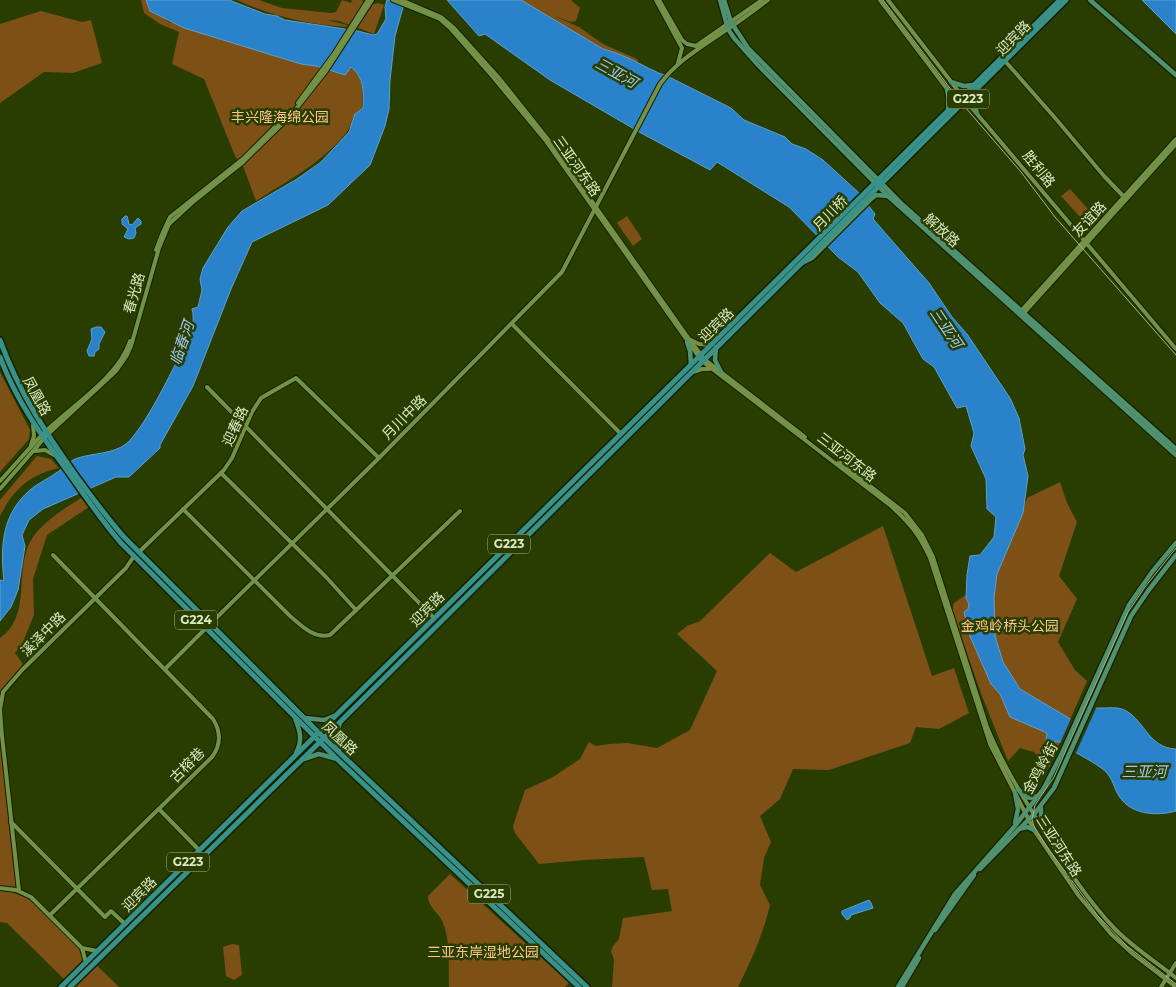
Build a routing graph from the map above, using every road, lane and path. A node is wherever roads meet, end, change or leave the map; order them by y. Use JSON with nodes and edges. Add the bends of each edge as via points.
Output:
{"nodes":[{"id":1,"x":393,"y":0,"type":"edge"},
{"id":2,"x":401,"y":0,"type":"edge"},
{"id":3,"x":658,"y":0,"type":"edge"},
{"id":4,"x":720,"y":0,"type":"edge"},
{"id":5,"x":724,"y":0,"type":"edge"},
{"id":6,"x":762,"y":0,"type":"edge"},
{"id":7,"x":768,"y":0,"type":"edge"},
{"id":8,"x":880,"y":0,"type":"edge"},
{"id":9,"x":888,"y":0,"type":"edge"},
{"id":10,"x":1060,"y":0,"type":"edge"},
{"id":11,"x":1066,"y":0,"type":"edge"},
{"id":12,"x":1092,"y":0,"type":"edge"},
{"id":13,"x":369,"y":1,"type":"edge"},
{"id":14,"x":412,"y":5,"type":"junction"},
{"id":15,"x":730,"y":25,"type":"junction"},
{"id":16,"x":1005,"y":61,"type":"junction"},
{"id":17,"x":675,"y":66,"type":"junction"},
{"id":18,"x":1176,"y":73,"type":"edge"},
{"id":19,"x":951,"y":82,"type":"junction"},
{"id":20,"x":973,"y":85,"type":"junction"},
{"id":21,"x":947,"y":89,"type":"junction"},
{"id":22,"x":976,"y":91,"type":"junction"},
{"id":23,"x":964,"y":99,"type":"junction"},
{"id":24,"x":959,"y":104,"type":"junction"},
{"id":25,"x":948,"y":111,"type":"junction"},
{"id":26,"x":977,"y":113,"type":"junction"},
{"id":27,"x":1176,"y":139,"type":"edge"},
{"id":28,"x":1176,"y":144,"type":"edge"},
{"id":29,"x":879,"y":183,"type":"junction"},
{"id":30,"x":868,"y":196,"type":"junction"},
{"id":31,"x":889,"y":196,"type":"junction"},
{"id":32,"x":1125,"y":198,"type":"junction"},
{"id":33,"x":596,"y":206,"type":"junction"},
{"id":34,"x":594,"y":211,"type":"junction"},
{"id":35,"x":1085,"y":242,"type":"junction"},
{"id":36,"x":813,"y":251,"type":"junction"},
{"id":37,"x":1021,"y":314,"type":"junction"},
{"id":38,"x":512,"y":324,"type":"junction"},
{"id":39,"x":0,"y":340,"type":"edge"},
{"id":40,"x":688,"y":340,"type":"junction"},
{"id":41,"x":713,"y":346,"type":"junction"},
{"id":42,"x":1176,"y":349,"type":"edge"},
{"id":43,"x":0,"y":357,"type":"edge"},
{"id":44,"x":702,"y":358,"type":"junction"},
{"id":45,"x":691,"y":365,"type":"junction"},
{"id":46,"x":713,"y":370,"type":"junction"},
{"id":47,"x":721,"y":372,"type":"junction"},
{"id":48,"x":689,"y":374,"type":"junction"},
{"id":49,"x":207,"y":387,"type":"dead end"},
{"id":50,"x":33,"y":423,"type":"junction"},
{"id":51,"x":247,"y":427,"type":"junction"},
{"id":52,"x":621,"y":434,"type":"junction"},
{"id":53,"x":44,"y":436,"type":"junction"},
{"id":54,"x":1176,"y":449,"type":"edge"},
{"id":55,"x":32,"y":450,"type":"junction"},
{"id":56,"x":1176,"y":455,"type":"edge"},
{"id":57,"x":56,"y":456,"type":"junction"},
{"id":58,"x":379,"y":458,"type":"junction"},
{"id":59,"x":62,"y":461,"type":"junction"},
{"id":60,"x":221,"y":473,"type":"junction"},
{"id":61,"x":0,"y":481,"type":"edge"},
{"id":62,"x":0,"y":489,"type":"edge"},
{"id":63,"x":88,"y":496,"type":"junction"},
{"id":64,"x":183,"y":509,"type":"junction"},
{"id":65,"x":327,"y":509,"type":"junction"},
{"id":66,"x":460,"y":511,"type":"dead end"},
{"id":67,"x":292,"y":543,"type":"junction"},
{"id":68,"x":1176,"y":543,"type":"edge"},
{"id":69,"x":139,"y":552,"type":"junction"},
{"id":70,"x":54,"y":555,"type":"dead end"},
{"id":71,"x":1176,"y":555,"type":"edge"},
{"id":72,"x":134,"y":556,"type":"junction"},
{"id":73,"x":392,"y":576,"type":"junction"},
{"id":74,"x":254,"y":580,"type":"junction"},
{"id":75,"x":95,"y":598,"type":"junction"},
{"id":76,"x":356,"y":610,"type":"junction"},
{"id":77,"x":434,"y":618,"type":"junction"},
{"id":78,"x":210,"y":624,"type":"junction"},
{"id":79,"x":205,"y":629,"type":"junction"},
{"id":80,"x":165,"y":670,"type":"junction"},
{"id":81,"x":301,"y":715,"type":"junction"},
{"id":82,"x":335,"y":716,"type":"junction"},
{"id":83,"x":294,"y":717,"type":"junction"},
{"id":84,"x":340,"y":722,"type":"junction"},
{"id":85,"x":316,"y":735,"type":"junction"},
{"id":86,"x":322,"y":740,"type":"junction"},
{"id":87,"x":296,"y":755,"type":"junction"},
{"id":88,"x":339,"y":757,"type":"junction"},
{"id":89,"x":300,"y":761,"type":"junction"},
{"id":90,"x":1017,"y":791,"type":"junction"},
{"id":91,"x":1040,"y":794,"type":"junction"},
{"id":92,"x":1041,"y":805,"type":"junction"},
{"id":93,"x":1029,"y":808,"type":"junction"},
{"id":94,"x":159,"y":809,"type":"junction"},
{"id":95,"x":1025,"y":813,"type":"junction"},
{"id":96,"x":1033,"y":814,"type":"junction"},
{"id":97,"x":1028,"y":819,"type":"junction"},
{"id":98,"x":11,"y":822,"type":"junction"},
{"id":99,"x":1041,"y":826,"type":"junction"},
{"id":100,"x":1016,"y":828,"type":"junction"},
{"id":101,"x":1034,"y":830,"type":"junction"},
{"id":102,"x":200,"y":850,"type":"junction"},
{"id":103,"x":193,"y":857,"type":"junction"},
{"id":104,"x":197,"y":863,"type":"junction"},
{"id":105,"x":188,"y":872,"type":"junction"},
{"id":106,"x":175,"y":874,"type":"junction"},
{"id":107,"x":181,"y":879,"type":"junction"},
{"id":108,"x":0,"y":888,"type":"edge"},
{"id":109,"x":77,"y":888,"type":"junction"},
{"id":110,"x":19,"y":891,"type":"junction"},
{"id":111,"x":50,"y":915,"type":"junction"},
{"id":112,"x":125,"y":924,"type":"junction"},
{"id":113,"x":82,"y":948,"type":"junction"},
{"id":114,"x":97,"y":951,"type":"junction"},
{"id":115,"x":86,"y":963,"type":"junction"},
{"id":116,"x":1176,"y":963,"type":"edge"},
{"id":117,"x":1169,"y":973,"type":"junction"},
{"id":118,"x":1176,"y":978,"type":"edge"},
{"id":119,"x":1165,"y":979,"type":"junction"},
{"id":120,"x":575,"y":986,"type":"edge"},
{"id":121,"x":61,"y":987,"type":"edge"},
{"id":122,"x":70,"y":987,"type":"edge"},
{"id":123,"x":587,"y":987,"type":"edge"},
{"id":124,"x":898,"y":987,"type":"edge"},
{"id":125,"x":902,"y":987,"type":"edge"},
{"id":126,"x":1160,"y":987,"type":"edge"},
{"id":127,"x":1176,"y":987,"type":"edge"}],
"edges":[{"from":1,"to":14,"type":"main road"},
{"from":2,"to":14,"type":"main road"},
{"from":3,"to":15,"type":"main road","via":[[682,40],[691,46],[700,44]]},
{"from":3,"to":17,"type":"main road","via":[[682,48]]},
{"from":4,"to":15,"type":"main road","name":"解放路"},
{"from":5,"to":15,"type":"main road","name":"解放路"},
{"from":6,"to":15,"type":"main road"},
{"from":7,"to":15,"type":"main road"},
{"from":8,"to":21,"type":"main road"},
{"from":9,"to":19,"type":"main road","name":"胜利路"},
{"from":10,"to":20,"type":"highway","name":"迎宾路","number":"G223"},
{"from":11,"to":16,"type":"highway","name":"迎宾路","number":"G223"},
{"from":12,"to":18,"type":"main road"},
{"from":13,"to":53,"type":"main road","name":"春光路","via":[[322,75],[283,121],[245,159],[172,220],[159,248],[127,355],[116,371]]},
{"from":14,"to":33,"type":"main road","name":"三亚河东路","via":[[441,16],[454,28],[522,106]]},
{"from":14,"to":34,"type":"main road","name":"三亚河东路","via":[[440,19],[460,39],[524,113]]},
{"from":15,"to":17,"type":"main road"},
{"from":15,"to":29,"type":"main road","name":"解放路","via":[[748,48]]},
{"from":16,"to":22,"type":"highway","name":"迎宾路","number":"G223"},
{"from":16,"to":32,"type":"main road"},
{"from":17,"to":33,"type":"main road","name":"月川中路","via":[[660,84]]},
{"from":19,"to":20,"type":"main road"},
{"from":19,"to":23,"type":"main road","name":"胜利路"},
{"from":20,"to":23,"type":"highway","name":"迎宾路","number":"G223"},
{"from":21,"to":24,"type":"main road"},
{"from":21,"to":25,"type":"main road"},
{"from":22,"to":23,"type":"highway","name":"迎宾路","number":"G223"},
{"from":22,"to":26,"type":"main road","via":[[973,101]]},
{"from":23,"to":24,"type":"highway","name":"迎宾路","number":"G223"},
{"from":23,"to":26,"type":"main road","name":"胜利路"},
{"from":24,"to":25,"type":"highway","name":"迎宾路","number":"G223"},
{"from":24,"to":29,"type":"highway","name":"迎宾路","number":"G223"},
{"from":25,"to":29,"type":"highway","name":"迎宾路","number":"G223"},
{"from":26,"to":35,"type":"main road","name":"胜利路"},
{"from":27,"to":32,"type":"main road","name":"友谊路"},
{"from":28,"to":32,"type":"main road","name":"友谊路"},
{"from":29,"to":30,"type":"highway","name":"迎宾路","number":"G223"},
{"from":29,"to":31,"type":"main road","name":"解放路"},
{"from":29,"to":37,"type":"main road","name":"解放路"},
{"from":30,"to":31,"type":"main road"},
{"from":30,"to":36,"type":"highway","name":"月川桥","number":"G223"},
{"from":31,"to":37,"type":"main road","name":"解放路"},
{"from":32,"to":35,"type":"main road","name":"友谊路"},
{"from":33,"to":34,"type":"main road","name":"月川中路"},
{"from":33,"to":40,"type":"main road","name":"三亚河东路"},
{"from":34,"to":38,"type":"main road","name":"月川中路","via":[[562,272]]},
{"from":34,"to":40,"type":"main road","name":"三亚河东路"},
{"from":35,"to":37,"type":"main road","name":"友谊路"},
{"from":35,"to":42,"type":"main road","name":"胜利路"},
{"from":36,"to":41,"type":"highway","name":"迎宾路","number":"G223"},
{"from":36,"to":41,"type":"highway","name":"迎宾路","number":"G223"},
{"from":37,"to":54,"type":"main road","name":"解放路"},
{"from":37,"to":56,"type":"main road","name":"解放路"},
{"from":38,"to":52,"type":"main road"},
{"from":38,"to":58,"type":"main road","name":"月川中路"},
{"from":39,"to":53,"type":"highway","name":"凤凰路","number":"G224","via":[[15,379]]},
{"from":40,"to":41,"type":"main road"},
{"from":40,"to":44,"type":"main road","name":"三亚河东路"},
{"from":40,"to":45,"type":"main road"},
{"from":41,"to":44,"type":"highway","name":"迎宾路","number":"G223"},
{"from":41,"to":47,"type":"main road"},
{"from":43,"to":50,"type":"highway","name":"凤凰路","number":"G224","via":[[13,389]]},
{"from":44,"to":45,"type":"highway","name":"迎宾路","number":"G223"},
{"from":44,"to":46,"type":"main road","name":"三亚河东路"},
{"from":44,"to":47,"type":"main road","name":"三亚河东路"},
{"from":44,"to":48,"type":"highway","name":"迎宾路","number":"G223"},
{"from":45,"to":52,"type":"highway","name":"迎宾路","number":"G223"},
{"from":46,"to":48,"type":"main road","via":[[702,369]]},
{"from":46,"to":90,"type":"main road","name":"三亚河东路","via":[[892,506],[920,537],[930,558],[990,744]]},
{"from":47,"to":90,"type":"main road","name":"三亚河东路","via":[[905,513],[922,535],[933,557],[987,727]]},
{"from":48,"to":84,"type":"highway","name":"迎宾路","number":"G223"},
{"from":49,"to":51,"type":"main road"},
{"from":50,"to":53,"type":"highway","name":"凤凰路","number":"G224"},
{"from":50,"to":55,"type":"main road"},
{"from":51,"to":58,"type":"main road","name":"迎春路","via":[[261,398],[296,378]]},
{"from":51,"to":60,"type":"main road","name":"迎春路"},
{"from":51,"to":65,"type":"main road"},
{"from":52,"to":77,"type":"highway","name":"迎宾路","number":"G223"},
{"from":53,"to":55,"type":"main road","name":"春光路"},
{"from":53,"to":57,"type":"highway","name":"凤凰路","number":"G224"},
{"from":53,"to":59,"type":"highway","name":"凤凰路","number":"G224"},
{"from":55,"to":57,"type":"main road","via":[[45,450]]},
{"from":55,"to":61,"type":"main road"},
{"from":55,"to":62,"type":"main road"},
{"from":57,"to":59,"type":"highway","name":"凤凰路","number":"G224"},
{"from":58,"to":65,"type":"main road","name":"月川中路"},
{"from":59,"to":63,"type":"highway","number":"G224"},
{"from":60,"to":64,"type":"main road","name":"迎春路"},
{"from":60,"to":67,"type":"main road"},
{"from":63,"to":69,"type":"highway","name":"凤凰路","number":"G224"},
{"from":63,"to":72,"type":"highway","name":"凤凰路","number":"G224","via":[[106,525]]},
{"from":64,"to":69,"type":"main road","name":"迎春路"},
{"from":64,"to":74,"type":"main road"},
{"from":65,"to":67,"type":"main road","name":"月川中路"},
{"from":65,"to":73,"type":"main road"},
{"from":66,"to":73,"type":"main road"},
{"from":67,"to":74,"type":"main road","name":"月川中路"},
{"from":67,"to":76,"type":"main road"},
{"from":68,"to":91,"type":"main road","name":"金鸡岭街","via":[[1129,605]]},
{"from":69,"to":78,"type":"highway","name":"凤凰路","number":"G224"},
{"from":70,"to":75,"type":"main road","name":"古榕巷"},
{"from":71,"to":92,"type":"main road","name":"金鸡岭街","via":[[1134,611],[1054,788]]},
{"from":72,"to":75,"type":"main road","name":"溪泽中路"},
{"from":72,"to":79,"type":"highway","name":"凤凰路","number":"G224"},
{"from":73,"to":76,"type":"main road"},
{"from":73,"to":77,"type":"main road"},
{"from":74,"to":76,"type":"main road","via":[[306,629],[319,636],[330,634]]},
{"from":74,"to":78,"type":"main road","name":"月川中路"},
{"from":75,"to":80,"type":"main road","name":"古榕巷"},
{"from":75,"to":98,"type":"main road","name":"溪泽中路","via":[[3,692],[0,710]]},
{"from":77,"to":82,"type":"highway","name":"迎宾路","number":"G223"},
{"from":78,"to":81,"type":"highway","name":"凤凰路","number":"G224"},
{"from":79,"to":80,"type":"main road"},
{"from":79,"to":83,"type":"highway","name":"凤凰路","number":"G224"},
{"from":80,"to":94,"type":"main road","name":"古榕巷","via":[[213,719],[220,737],[212,757]]},
{"from":81,"to":82,"type":"main road","via":[[316,721]]},
{"from":81,"to":85,"type":"highway","name":"凤凰路","number":"G224"},
{"from":82,"to":85,"type":"highway","name":"迎宾路","number":"G223"},
{"from":83,"to":85,"type":"highway","name":"凤凰路","number":"G224"},
{"from":83,"to":87,"type":"main road","via":[[301,737]]},
{"from":84,"to":86,"type":"highway","name":"迎宾路","number":"G223"},
{"from":84,"to":88,"type":"main road","via":[[336,740]]},
{"from":85,"to":86,"type":"highway","name":"凤凰路","number":"G224"},
{"from":85,"to":87,"type":"highway","name":"迎宾路","number":"G223"},
{"from":86,"to":88,"type":"highway","name":"凤凰路","number":"G225"},
{"from":86,"to":89,"type":"highway","name":"迎宾路","number":"G223"},
{"from":87,"to":102,"type":"highway","name":"迎宾路","number":"G223"},
{"from":88,"to":89,"type":"main road","via":[[319,754]]},
{"from":88,"to":120,"type":"highway","name":"凤凰路","number":"G225"},
{"from":88,"to":123,"type":"highway","name":"凤凰路","number":"G225"},
{"from":89,"to":104,"type":"highway","name":"迎宾路","number":"G223"},
{"from":90,"to":91,"type":"main road","via":[[1030,798]]},
{"from":90,"to":93,"type":"main road","name":"三亚河东路"},
{"from":90,"to":95,"type":"main road","name":"三亚河东路"},
{"from":90,"to":100,"type":"main road"},
{"from":91,"to":93,"type":"main road","name":"金鸡岭街"},
{"from":92,"to":96,"type":"main road","name":"金鸡岭街"},
{"from":92,"to":99,"type":"main road"},
{"from":93,"to":95,"type":"main road","name":"金鸡岭街"},
{"from":93,"to":96,"type":"main road","name":"三亚河东路"},
{"from":94,"to":102,"type":"main road"},
{"from":94,"to":109,"type":"main road","name":"古榕巷"},
{"from":95,"to":97,"type":"main road","name":"三亚河东路"},
{"from":95,"to":100,"type":"main road","name":"金鸡岭街"},
{"from":96,"to":97,"type":"main road","name":"金鸡岭街"},
{"from":96,"to":99,"type":"main road","name":"三亚河东路"},
{"from":97,"to":100,"type":"main road","name":"金鸡岭街"},
{"from":97,"to":101,"type":"main road","name":"三亚河东路"},
{"from":98,"to":109,"type":"main road"},
{"from":98,"to":110,"type":"main road","name":"溪泽中路"},
{"from":99,"to":117,"type":"main road","name":"三亚河东路","via":[[1100,912],[1130,942]]},
{"from":100,"to":101,"type":"main road"},
{"from":100,"to":124,"type":"main road","name":"金鸡岭街","via":[[955,894]]},
{"from":100,"to":125,"type":"main road","name":"金鸡岭街","via":[[959,895]]},
{"from":101,"to":119,"type":"main road","name":"三亚河东路","via":[[1092,912],[1122,944]]},
{"from":102,"to":103,"type":"highway","name":"迎宾路","number":"G223"},
{"from":103,"to":104,"type":"highway","via":[[193,862]]},
{"from":103,"to":105,"type":"highway"},
{"from":103,"to":106,"type":"highway","name":"迎宾路","number":"G223"},
{"from":104,"to":105,"type":"highway","name":"迎宾路","number":"G223"},
{"from":105,"to":107,"type":"highway","name":"迎宾路","number":"G223"},
{"from":106,"to":107,"type":"highway"},
{"from":106,"to":112,"type":"highway","name":"迎宾路","number":"G223"},
{"from":107,"to":122,"type":"highway","name":"迎宾路","number":"G223"},
{"from":108,"to":110,"type":"main road"},
{"from":109,"to":111,"type":"main road","name":"古榕巷"},
{"from":109,"to":112,"type":"main road","via":[[106,917],[111,911]]},
{"from":110,"to":111,"type":"main road","via":[[31,897]]},
{"from":111,"to":113,"type":"main road"},
{"from":112,"to":114,"type":"highway","name":"迎宾路","number":"G223"},
{"from":113,"to":114,"type":"main road"},
{"from":113,"to":115,"type":"main road"},
{"from":114,"to":115,"type":"highway","name":"迎宾路","number":"G223"},
{"from":115,"to":121,"type":"highway","name":"迎宾路","number":"G223"},
{"from":116,"to":117,"type":"main road"},
{"from":117,"to":118,"type":"main road","name":"三亚河东路"},
{"from":117,"to":119,"type":"main road"},
{"from":119,"to":126,"type":"main road"},
{"from":119,"to":127,"type":"main road","name":"三亚河东路"}]}
